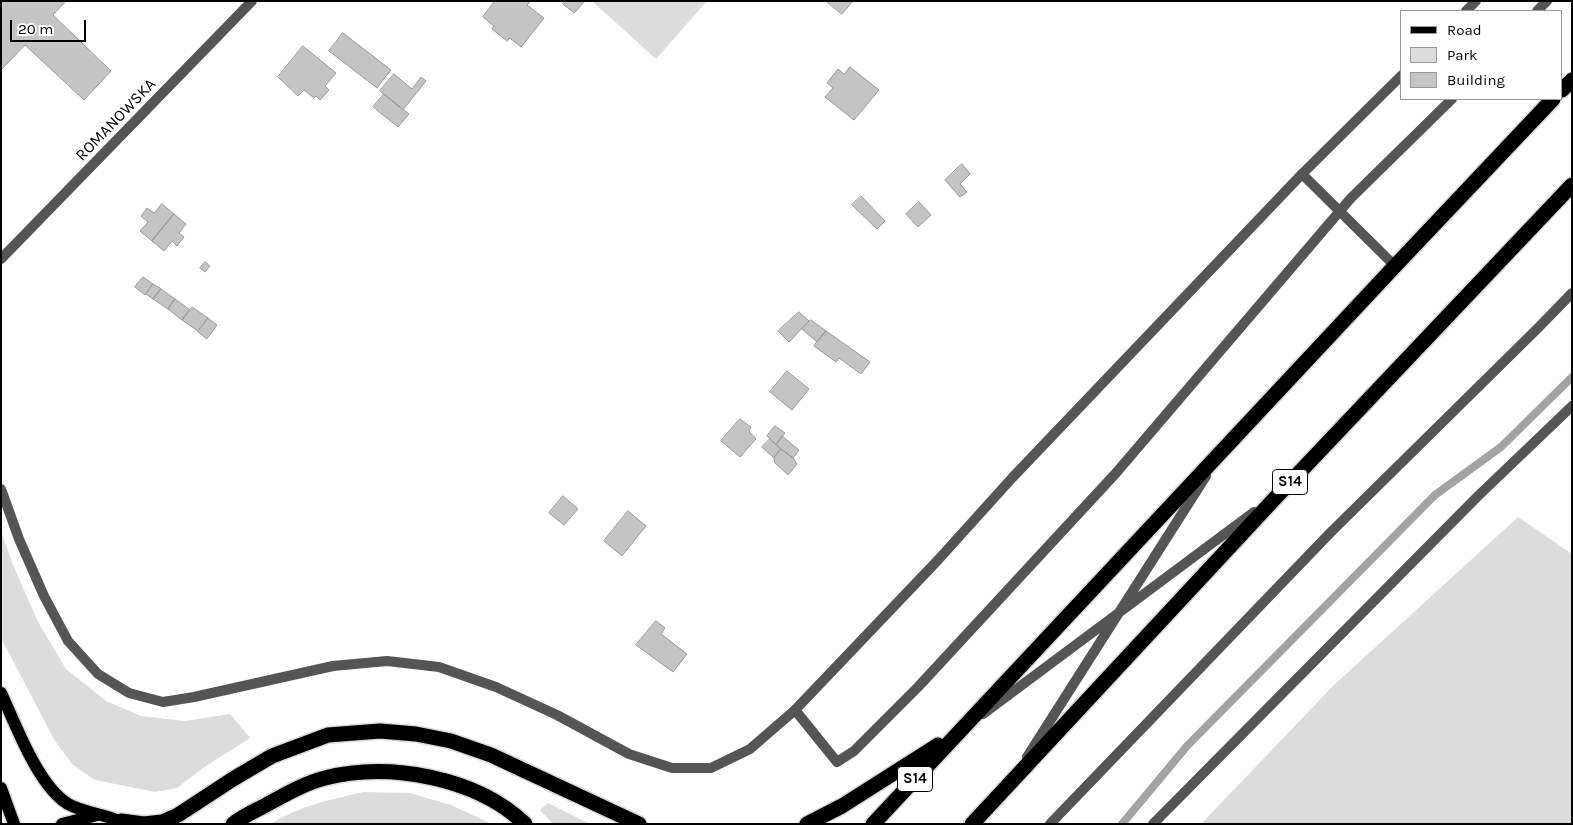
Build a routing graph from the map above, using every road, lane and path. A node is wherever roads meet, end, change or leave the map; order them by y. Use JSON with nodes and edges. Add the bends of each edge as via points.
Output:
{"nodes":[{"id":1,"x":252,"y":1,"type":"edge"},
{"id":2,"x":1476,"y":1,"type":"edge"},
{"id":3,"x":1547,"y":1,"type":"edge"},
{"id":4,"x":1467,"y":10,"type":"edge"},
{"id":5,"x":1538,"y":10,"type":"edge"},
{"id":6,"x":1400,"y":77,"type":"edge"},
{"id":7,"x":1572,"y":80,"type":"edge"},
{"id":8,"x":1563,"y":89,"type":"edge"},
{"id":9,"x":1451,"y":100,"type":"edge"},
{"id":10,"x":1553,"y":100,"type":"edge"},
{"id":11,"x":1302,"y":174,"type":"junction"},
{"id":12,"x":1572,"y":185,"type":"edge"},
{"id":13,"x":1340,"y":212,"type":"junction"},
{"id":14,"x":1,"y":259,"type":"edge"},
{"id":15,"x":1395,"y":266,"type":"junction"},
{"id":16,"x":1572,"y":293,"type":"edge"},
{"id":17,"x":1572,"y":406,"type":"edge"},
{"id":18,"x":1222,"y":451,"type":"junction"},
{"id":19,"x":1,"y":489,"type":"edge"},
{"id":20,"x":1278,"y":495,"type":"junction"},
{"id":21,"x":1117,"y":614,"type":"junction"},
{"id":22,"x":1,"y":694,"type":"edge"},
{"id":23,"x":795,"y":710,"type":"junction"},
{"id":24,"x":956,"y":734,"type":"junction"},
{"id":25,"x":1012,"y":781,"type":"junction"},
{"id":26,"x":1,"y":788,"type":"edge"},
{"id":27,"x":97,"y":815,"type":"junction"},
{"id":28,"x":123,"y":822,"type":"edge"},
{"id":29,"x":14,"y":824,"type":"edge"},
{"id":30,"x":62,"y":824,"type":"edge"},
{"id":31,"x":233,"y":824,"type":"edge"},
{"id":32,"x":525,"y":824,"type":"edge"},
{"id":33,"x":639,"y":824,"type":"edge"},
{"id":34,"x":807,"y":824,"type":"edge"},
{"id":35,"x":873,"y":824,"type":"edge"},
{"id":36,"x":972,"y":824,"type":"edge"},
{"id":37,"x":1050,"y":824,"type":"edge"},
{"id":38,"x":1153,"y":824,"type":"edge"}],
"edges":[{"from":1,"to":14,"type":"street","name":"ROMANOWSKA"},
{"from":2,"to":4,"type":"street"},
{"from":3,"to":5,"type":"street"},
{"from":6,"to":11,"type":"street"},
{"from":7,"to":8,"type":"highway"},
{"from":9,"to":13,"type":"street"},
{"from":10,"to":15,"type":"highway","number":"S14"},
{"from":11,"to":13,"type":"street"},
{"from":11,"to":23,"type":"street"},
{"from":12,"to":20,"type":"highway","number":"S14"},
{"from":13,"to":15,"type":"street"},
{"from":13,"to":23,"type":"street","via":[[1116,473],[854,752],[837,762]]},
{"from":15,"to":18,"type":"highway","number":"S14"},
{"from":16,"to":37,"type":"street","via":[[1331,532]]},
{"from":17,"to":38,"type":"street","via":[[1478,496]]},
{"from":18,"to":21,"type":"street"},
{"from":18,"to":24,"type":"highway","number":"S14"},
{"from":19,"to":23,"type":"street","via":[[44,596],[68,641],[98,674],[129,693],[163,702],[333,666],[387,661],[439,667],[496,687],[629,754],[672,768],[711,768],[750,750]]},
{"from":20,"to":21,"type":"street"},
{"from":20,"to":25,"type":"highway","number":"S14"},
{"from":21,"to":24,"type":"street"},
{"from":21,"to":25,"type":"street"},
{"from":22,"to":27,"type":"main road","via":[[49,786],[67,803]]},
{"from":24,"to":34,"type":"highway","via":[[842,806]]},
{"from":24,"to":35,"type":"highway","number":"S14"},
{"from":25,"to":36,"type":"highway","number":"S14"},
{"from":26,"to":29,"type":"main road"},
{"from":27,"to":28,"type":"main road"},
{"from":27,"to":30,"type":"main road"},
{"from":28,"to":33,"type":"highway","via":[[162,822],[272,756],[328,735],[380,731],[451,741],[491,754]]},
{"from":31,"to":32,"type":"highway","via":[[284,795],[324,778],[386,772],[454,783],[488,797]]}]}
